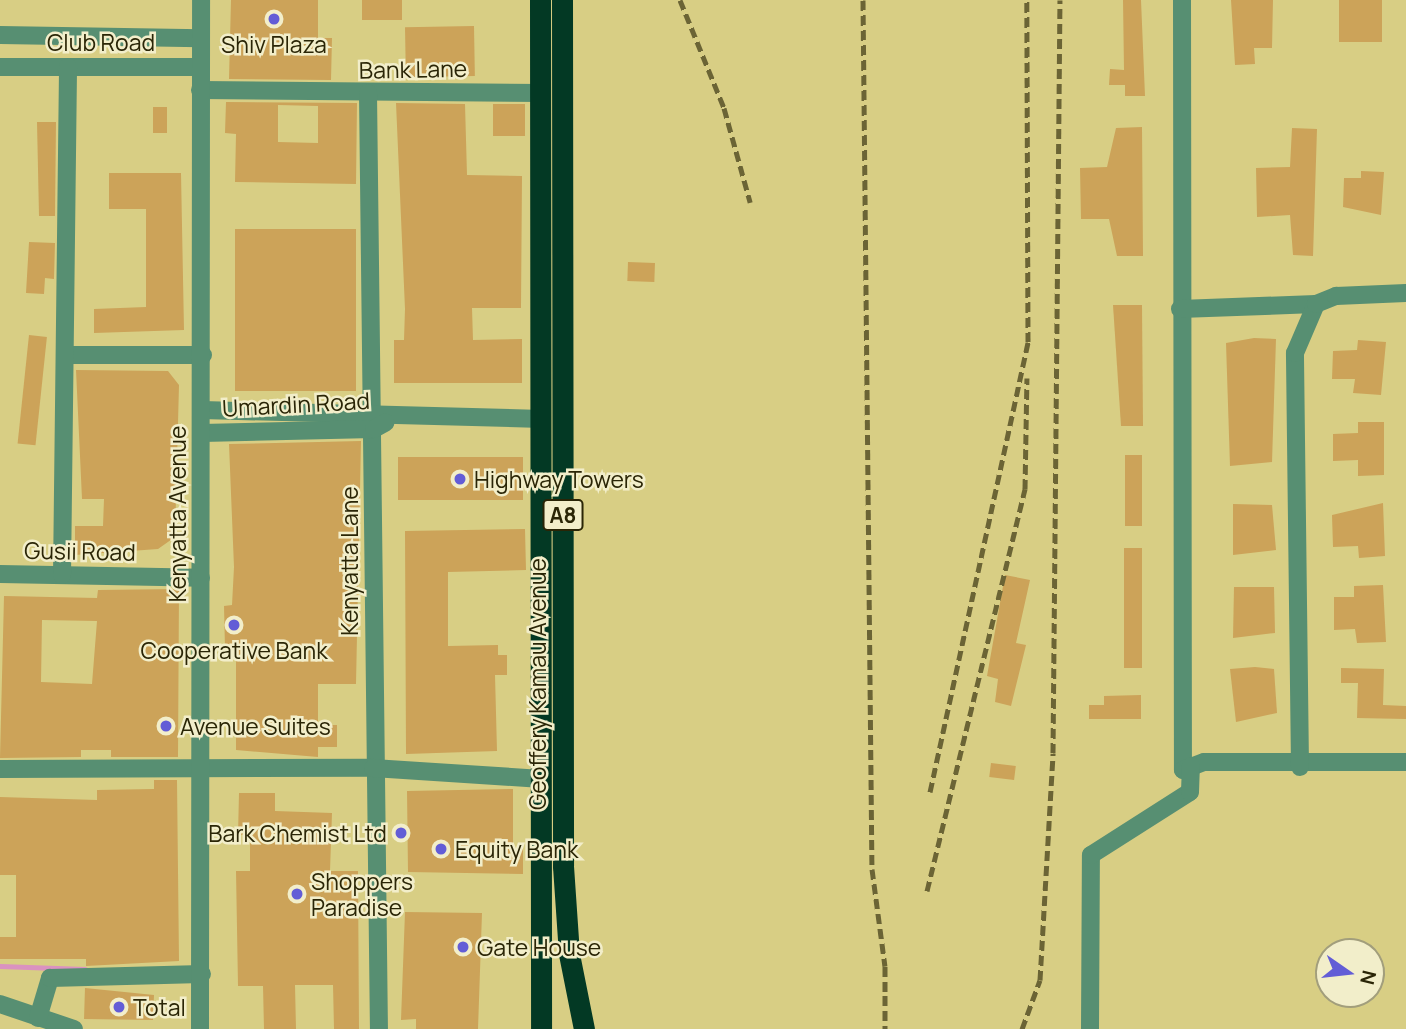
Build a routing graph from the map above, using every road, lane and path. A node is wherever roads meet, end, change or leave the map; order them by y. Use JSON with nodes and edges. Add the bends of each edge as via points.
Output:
{"nodes":[{"id":1,"x":201,"y":0,"type":"edge"},
{"id":2,"x":540,"y":0,"type":"edge"},
{"id":3,"x":562,"y":0,"type":"edge"},
{"id":4,"x":1182,"y":0,"type":"edge"},
{"id":5,"x":0,"y":35,"type":"edge"},
{"id":6,"x":29,"y":35,"type":"junction"},
{"id":7,"x":152,"y":37,"type":"junction"},
{"id":8,"x":201,"y":38,"type":"junction"},
{"id":9,"x":0,"y":67,"type":"edge"},
{"id":10,"x":30,"y":67,"type":"junction"},
{"id":11,"x":68,"y":67,"type":"junction"},
{"id":12,"x":153,"y":67,"type":"junction"},
{"id":13,"x":201,"y":67,"type":"junction"},
{"id":14,"x":200,"y":90,"type":"junction"},
{"id":15,"x":368,"y":93,"type":"junction"},
{"id":16,"x":542,"y":93,"type":"junction"},
{"id":17,"x":1406,"y":293,"type":"edge"},
{"id":18,"x":1316,"y":304,"type":"junction"},
{"id":19,"x":1180,"y":309,"type":"junction"},
{"id":20,"x":65,"y":355,"type":"junction"},
{"id":21,"x":203,"y":355,"type":"junction"},
{"id":22,"x":202,"y":410,"type":"junction"},
{"id":23,"x":542,"y":419,"type":"junction"},
{"id":24,"x":380,"y":420,"type":"junction"},
{"id":25,"x":202,"y":433,"type":"junction"},
{"id":26,"x":0,"y":574,"type":"edge"},
{"id":27,"x":62,"y":575,"type":"junction"},
{"id":28,"x":201,"y":578,"type":"junction"},
{"id":29,"x":1406,"y":762,"type":"edge"},
{"id":30,"x":1191,"y":766,"type":"junction"},
{"id":31,"x":1300,"y":767,"type":"junction"},
{"id":32,"x":373,"y":768,"type":"junction"},
{"id":33,"x":0,"y":769,"type":"edge"},
{"id":34,"x":204,"y":771,"type":"junction"},
{"id":35,"x":542,"y":779,"type":"junction"},
{"id":36,"x":202,"y":974,"type":"junction"},
{"id":37,"x":0,"y":1004,"type":"edge"},
{"id":38,"x":38,"y":1018,"type":"junction"},
{"id":39,"x":74,"y":1029,"type":"edge"},
{"id":40,"x":200,"y":1029,"type":"edge"},
{"id":41,"x":379,"y":1029,"type":"edge"},
{"id":42,"x":541,"y":1029,"type":"edge"},
{"id":43,"x":584,"y":1029,"type":"edge"},
{"id":44,"x":1090,"y":1029,"type":"edge"}],
"edges":[{"from":1,"to":8,"type":"street","name":"Kenyatta Avenue"},
{"from":2,"to":16,"type":"highway","name":"Geoffery Kamau Avenue","number":"A8"},
{"from":3,"to":43,"type":"highway","name":"Geoffery Kamau Avenue","number":"A8","via":[[564,866],[569,954]]},
{"from":4,"to":19,"type":"street"},
{"from":5,"to":6,"type":"street","name":"Club Road"},
{"from":6,"to":7,"type":"street","name":"Club Road"},
{"from":6,"to":10,"type":"street"},
{"from":7,"to":8,"type":"street","name":"Club Road"},
{"from":7,"to":12,"type":"street"},
{"from":8,"to":13,"type":"street","name":"Kenyatta Avenue"},
{"from":9,"to":10,"type":"street","name":"Club Road"},
{"from":10,"to":11,"type":"street","name":"Club Road"},
{"from":11,"to":12,"type":"street","name":"Club Road"},
{"from":11,"to":20,"type":"street"},
{"from":12,"to":13,"type":"street","name":"Club Road"},
{"from":13,"to":14,"type":"street","name":"Kenyatta Avenue"},
{"from":14,"to":15,"type":"street","name":"Bank Lane"},
{"from":14,"to":21,"type":"street","name":"Kenyatta Avenue"},
{"from":15,"to":16,"type":"street","name":"Bank Lane"},
{"from":15,"to":24,"type":"street","name":"Kenyatta Lane"},
{"from":16,"to":23,"type":"highway","name":"Geoffery Kamau Avenue","number":"A8"},
{"from":17,"to":18,"type":"street","via":[[1336,296]]},
{"from":18,"to":19,"type":"street"},
{"from":18,"to":31,"type":"street","via":[[1296,353]]},
{"from":19,"to":30,"type":"street","via":[[1180,752],[1183,770]]},
{"from":20,"to":21,"type":"street"},
{"from":20,"to":27,"type":"street"},
{"from":21,"to":22,"type":"street","name":"Kenyatta Avenue"},
{"from":22,"to":24,"type":"street","name":"Umardin Road"},
{"from":22,"to":25,"type":"street","name":"Kenyatta Avenue"},
{"from":23,"to":24,"type":"street","name":"Umardin Road"},
{"from":23,"to":35,"type":"highway","name":"Geoffery Kamau Avenue","number":"A8"},
{"from":24,"to":25,"type":"street","name":"Umardin Road"},
{"from":24,"to":32,"type":"street","name":"Kenyatta Lane"},
{"from":25,"to":28,"type":"street","name":"Kenyatta Avenue"},
{"from":26,"to":27,"type":"street","name":"Gusii Road"},
{"from":27,"to":28,"type":"street","name":"Gusii Road"},
{"from":28,"to":34,"type":"street","name":"Kenyatta Avenue"},
{"from":29,"to":31,"type":"street"},
{"from":30,"to":31,"type":"street"},
{"from":30,"to":44,"type":"street","via":[[1190,792],[1091,855]]},
{"from":32,"to":34,"type":"street"},
{"from":32,"to":35,"type":"street"},
{"from":32,"to":41,"type":"street","name":"Kenyatta Lane"},
{"from":33,"to":34,"type":"street"},
{"from":34,"to":36,"type":"street","name":"Kenyatta Avenue"},
{"from":35,"to":42,"type":"highway","name":"Geoffery Kamau Avenue","number":"A8"},
{"from":36,"to":38,"type":"street","via":[[50,978]]},
{"from":36,"to":40,"type":"street","name":"Kenyatta Avenue"},
{"from":37,"to":38,"type":"street"},
{"from":38,"to":39,"type":"street"}]}
